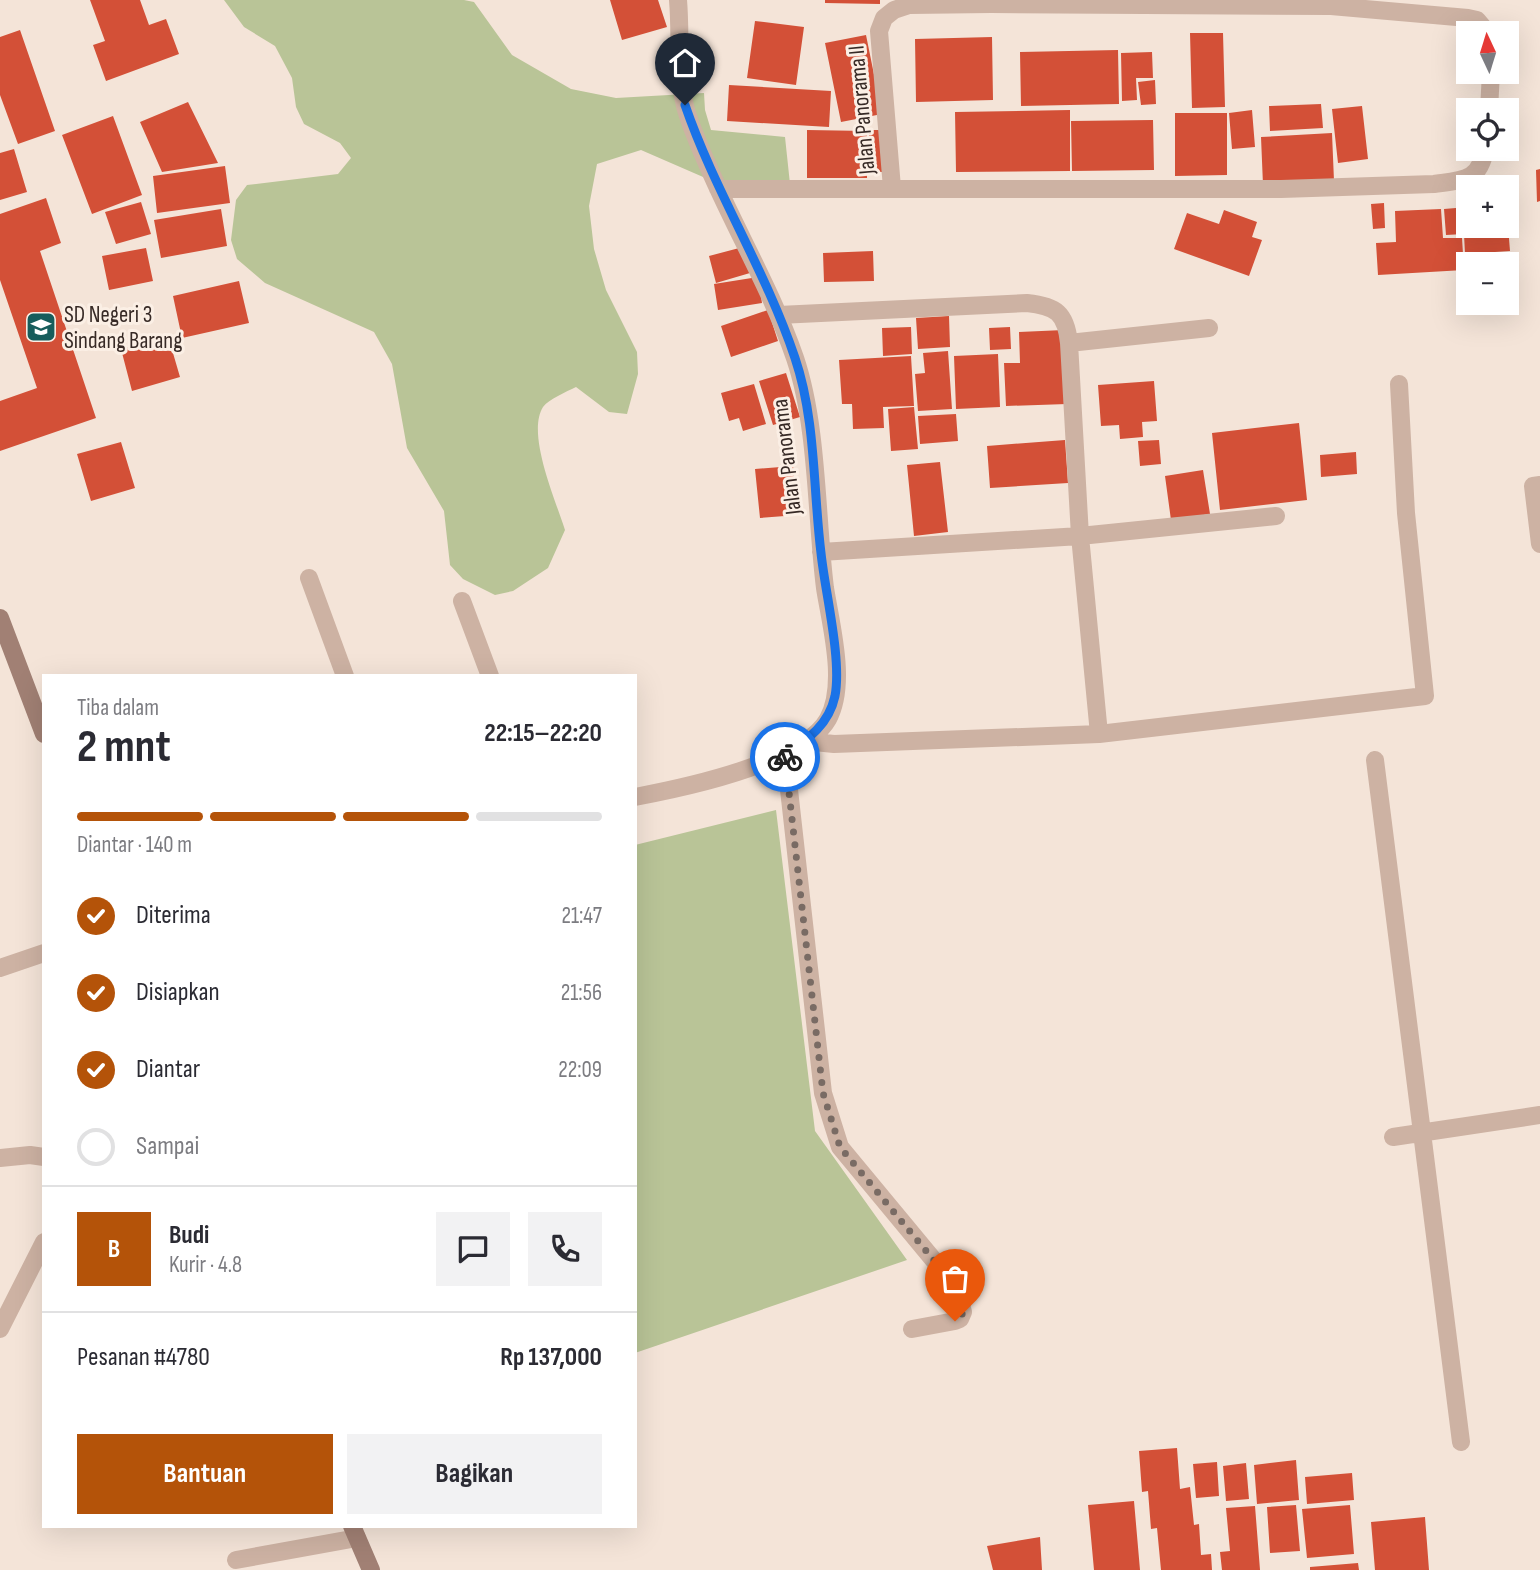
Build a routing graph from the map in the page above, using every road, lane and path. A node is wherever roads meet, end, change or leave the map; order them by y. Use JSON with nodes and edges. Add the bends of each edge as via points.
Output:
{"nodes":[{"id":1,"x":678,"y":0,"type":"edge"},
{"id":2,"x":991,"y":2,"type":"edge"},
{"id":3,"x":1474,"y":21,"type":"edge"},
{"id":4,"x":1483,"y":161,"type":"edge"},
{"id":5,"x":892,"y":188,"type":"junction"},
{"id":6,"x":718,"y":189,"type":"junction"},
{"id":7,"x":779,"y":315,"type":"junction"},
{"id":8,"x":1209,"y":328,"type":"dead end"},
{"id":9,"x":1069,"y":343,"type":"junction"},
{"id":10,"x":1399,"y":384,"type":"dead end"},
{"id":11,"x":1540,"y":485,"type":"edge"},
{"id":12,"x":1276,"y":516,"type":"dead end"},
{"id":13,"x":1080,"y":536,"type":"junction"},
{"id":14,"x":1540,"y":544,"type":"edge"},
{"id":15,"x":821,"y":552,"type":"junction"},
{"id":16,"x":309,"y":579,"type":"dead end"},
{"id":17,"x":462,"y":601,"type":"dead end"},
{"id":18,"x":0,"y":618,"type":"edge"},
{"id":19,"x":344,"y":674,"type":"edge"},
{"id":20,"x":490,"y":674,"type":"edge"},
{"id":21,"x":42,"y":728,"type":"edge"},
{"id":22,"x":1099,"y":734,"type":"junction"},
{"id":23,"x":805,"y":741,"type":"junction"},
{"id":24,"x":785,"y":754,"type":"junction"},
{"id":25,"x":1375,"y":760,"type":"dead end"},
{"id":26,"x":637,"y":797,"type":"edge"},
{"id":27,"x":42,"y":954,"type":"edge"},
{"id":28,"x":0,"y":968,"type":"edge"},
{"id":29,"x":1540,"y":1115,"type":"edge"},
{"id":30,"x":1422,"y":1132,"type":"junction"},
{"id":31,"x":1393,"y":1136,"type":"dead end"},
{"id":32,"x":42,"y":1157,"type":"edge"},
{"id":33,"x":0,"y":1158,"type":"edge"},
{"id":34,"x":42,"y":1246,"type":"edge"},
{"id":35,"x":0,"y":1329,"type":"edge"},
{"id":36,"x":912,"y":1329,"type":"dead end"},
{"id":37,"x":1461,"y":1442,"type":"dead end"},
{"id":38,"x":354,"y":1532,"type":"edge"},
{"id":39,"x":236,"y":1560,"type":"dead end"},
{"id":40,"x":371,"y":1570,"type":"edge"}],
"edges":[{"from":1,"to":6,"type":"street","name":"Jalan Panorama","via":[[685,105]]},
{"from":2,"to":3,"type":"street","name":"Jalan Panorama II","via":[[1331,6]]},
{"from":2,"to":5,"type":"street","name":"Jalan Panorama II","via":[[909,5],[884,18],[878,31]]},
{"from":4,"to":5,"type":"street","via":[[1475,173],[1459,181],[1434,184],[1253,190]]},
{"from":5,"to":6,"type":"street"},
{"from":6,"to":7,"type":"street","name":"Jalan Panorama"},
{"from":7,"to":9,"type":"street","via":[[1035,304],[1057,311]]},
{"from":7,"to":15,"type":"street","name":"Jalan Panorama","via":[[806,404]]},
{"from":8,"to":9,"type":"street"},
{"from":9,"to":13,"type":"street"},
{"from":10,"to":22,"type":"street","via":[[1406,513],[1425,696]]},
{"from":11,"to":14,"type":"street","via":[[1533,486]]},
{"from":12,"to":13,"type":"street"},
{"from":13,"to":15,"type":"street"},
{"from":13,"to":22,"type":"street"},
{"from":15,"to":23,"type":"street","name":"Jalan Panorama","via":[[836,668],[835,695],[827,720]]},
{"from":16,"to":19,"type":"street"},
{"from":17,"to":20,"type":"street"},
{"from":18,"to":21,"type":"street"},
{"from":22,"to":23,"type":"street","via":[[834,744]]},
{"from":23,"to":24,"type":"street","name":"Jalan Panorama"},
{"from":24,"to":26,"type":"street","name":"Jalan Panorama","via":[[689,786]]},
{"from":24,"to":36,"type":"street","via":[[823,1093],[832,1125],[840,1147],[956,1287],[963,1312],[955,1321]]},
{"from":25,"to":30,"type":"street"},
{"from":27,"to":28,"type":"street"},
{"from":29,"to":30,"type":"street"},
{"from":30,"to":31,"type":"street"},
{"from":30,"to":37,"type":"street"},
{"from":32,"to":33,"type":"street"},
{"from":34,"to":35,"type":"street"},
{"from":38,"to":39,"type":"street"},
{"from":38,"to":40,"type":"street"}]}
